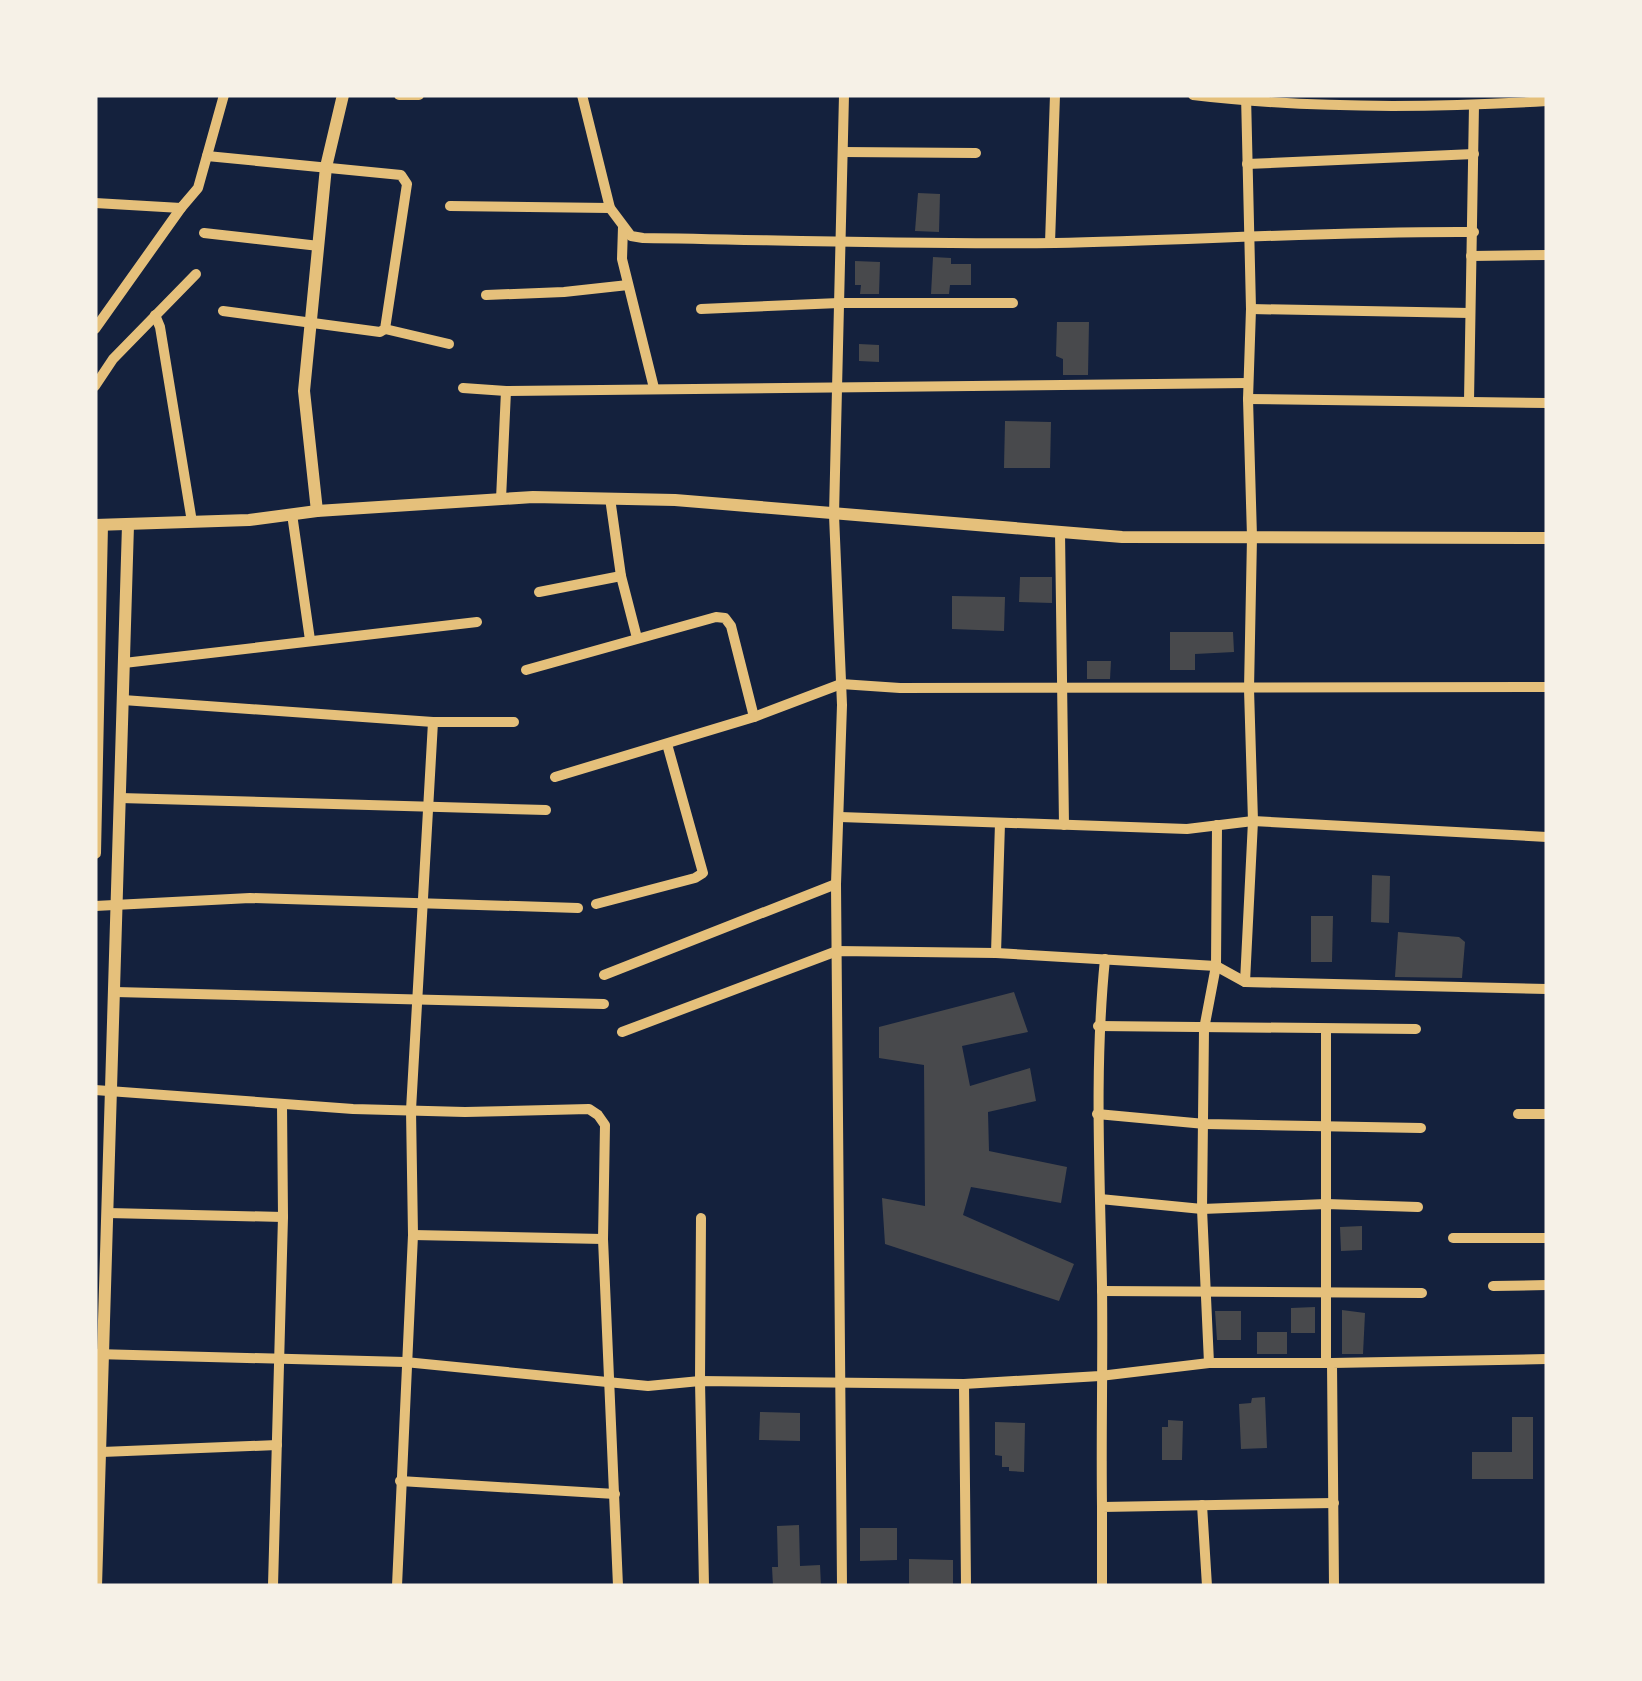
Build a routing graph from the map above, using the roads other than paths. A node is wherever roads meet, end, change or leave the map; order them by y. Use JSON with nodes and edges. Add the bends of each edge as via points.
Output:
{"nodes":[{"id":1,"x":224,"y":95,"type":"edge"},
{"id":2,"x":343,"y":95,"type":"edge"},
{"id":3,"x":399,"y":95,"type":"edge"},
{"id":4,"x":418,"y":95,"type":"edge"},
{"id":5,"x":582,"y":95,"type":"edge"},
{"id":6,"x":844,"y":95,"type":"edge"},
{"id":7,"x":1056,"y":95,"type":"edge"},
{"id":8,"x":1194,"y":95,"type":"edge"},
{"id":9,"x":1246,"y":98,"type":"edge"},
{"id":10,"x":1547,"y":101,"type":"edge"},
{"id":11,"x":1474,"y":105,"type":"junction"},
{"id":12,"x":843,"y":152,"type":"junction"},
{"id":13,"x":976,"y":153,"type":"dead end"},
{"id":14,"x":1474,"y":154,"type":"junction"},
{"id":15,"x":207,"y":156,"type":"junction"},
{"id":16,"x":1247,"y":164,"type":"junction"},
{"id":17,"x":326,"y":167,"type":"junction"},
{"id":18,"x":95,"y":202,"type":"edge"},
{"id":19,"x":450,"y":206,"type":"dead end"},
{"id":20,"x":181,"y":208,"type":"junction"},
{"id":21,"x":610,"y":208,"type":"junction"},
{"id":22,"x":623,"y":226,"type":"junction"},
{"id":23,"x":204,"y":232,"type":"dead end"},
{"id":24,"x":1474,"y":232,"type":"junction"},
{"id":25,"x":1248,"y":239,"type":"junction"},
{"id":26,"x":842,"y":241,"type":"junction"},
{"id":27,"x":1050,"y":243,"type":"junction"},
{"id":28,"x":319,"y":246,"type":"junction"},
{"id":29,"x":1547,"y":255,"type":"edge"},
{"id":30,"x":1471,"y":256,"type":"junction"},
{"id":31,"x":196,"y":274,"type":"dead end"},
{"id":32,"x":628,"y":285,"type":"junction"},
{"id":33,"x":486,"y":295,"type":"dead end"},
{"id":34,"x":1013,"y":302,"type":"dead end"},
{"id":35,"x":839,"y":303,"type":"junction"},
{"id":36,"x":701,"y":308,"type":"dead end"},
{"id":37,"x":1251,"y":309,"type":"junction"},
{"id":38,"x":222,"y":311,"type":"dead end"},
{"id":39,"x":1470,"y":314,"type":"junction"},
{"id":40,"x":155,"y":315,"type":"junction"},
{"id":41,"x":311,"y":325,"type":"junction"},
{"id":42,"x":95,"y":329,"type":"edge"},
{"id":43,"x":385,"y":330,"type":"junction"},
{"id":44,"x":449,"y":344,"type":"dead end"},
{"id":45,"x":1248,"y":382,"type":"junction"},
{"id":46,"x":95,"y":386,"type":"edge"},
{"id":47,"x":836,"y":386,"type":"junction"},
{"id":48,"x":463,"y":388,"type":"dead end"},
{"id":49,"x":654,"y":388,"type":"junction"},
{"id":50,"x":506,"y":391,"type":"junction"},
{"id":51,"x":1248,"y":399,"type":"junction"},
{"id":52,"x":1469,"y":400,"type":"junction"},
{"id":53,"x":1547,"y":402,"type":"edge"},
{"id":54,"x":610,"y":498,"type":"junction"},
{"id":55,"x":501,"y":499,"type":"junction"},
{"id":56,"x":316,"y":511,"type":"junction"},
{"id":57,"x":292,"y":514,"type":"junction"},
{"id":58,"x":834,"y":516,"type":"junction"},
{"id":59,"x":192,"y":522,"type":"junction"},
{"id":60,"x":98,"y":525,"type":"edge"},
{"id":61,"x":128,"y":525,"type":"junction"},
{"id":62,"x":1060,"y":532,"type":"junction"},
{"id":63,"x":1252,"y":537,"type":"junction"},
{"id":64,"x":1547,"y":538,"type":"edge"},
{"id":65,"x":621,"y":576,"type":"junction"},
{"id":66,"x":539,"y":592,"type":"dead end"},
{"id":67,"x":478,"y":622,"type":"dead end"},
{"id":68,"x":637,"y":638,"type":"junction"},
{"id":69,"x":310,"y":640,"type":"junction"},
{"id":70,"x":97,"y":649,"type":"edge"},
{"id":71,"x":124,"y":656,"type":"junction"},
{"id":72,"x":526,"y":670,"type":"dead end"},
{"id":73,"x":841,"y":684,"type":"junction"},
{"id":74,"x":1547,"y":687,"type":"edge"},
{"id":75,"x":1062,"y":688,"type":"junction"},
{"id":76,"x":1249,"y":688,"type":"junction"},
{"id":77,"x":123,"y":700,"type":"junction"},
{"id":78,"x":754,"y":717,"type":"junction"},
{"id":79,"x":433,"y":722,"type":"junction"},
{"id":80,"x":514,"y":722,"type":"dead end"},
{"id":81,"x":96,"y":735,"type":"edge"},
{"id":82,"x":666,"y":744,"type":"junction"},
{"id":83,"x":555,"y":777,"type":"dead end"},
{"id":84,"x":120,"y":798,"type":"junction"},
{"id":85,"x":429,"y":806,"type":"junction"},
{"id":86,"x":546,"y":810,"type":"dead end"},
{"id":87,"x":95,"y":817,"type":"edge"},
{"id":88,"x":120,"y":817,"type":"junction"},
{"id":89,"x":840,"y":818,"type":"junction"},
{"id":90,"x":1253,"y":821,"type":"junction"},
{"id":91,"x":1000,"y":823,"type":"junction"},
{"id":92,"x":1216,"y":825,"type":"junction"},
{"id":93,"x":1064,"y":826,"type":"junction"},
{"id":94,"x":1547,"y":837,"type":"edge"},
{"id":95,"x":95,"y":853,"type":"edge"},
{"id":96,"x":836,"y":884,"type":"junction"},
{"id":97,"x":596,"y":904,"type":"dead end"},
{"id":98,"x":424,"y":905,"type":"junction"},
{"id":99,"x":95,"y":906,"type":"edge"},
{"id":100,"x":118,"y":907,"type":"junction"},
{"id":101,"x":578,"y":908,"type":"dead end"},
{"id":102,"x":837,"y":951,"type":"junction"},
{"id":103,"x":996,"y":953,"type":"junction"},
{"id":104,"x":1106,"y":959,"type":"junction"},
{"id":105,"x":1216,"y":966,"type":"junction"},
{"id":106,"x":604,"y":975,"type":"dead end"},
{"id":107,"x":1245,"y":982,"type":"junction"},
{"id":108,"x":1547,"y":989,"type":"edge"},
{"id":109,"x":114,"y":992,"type":"junction"},
{"id":110,"x":418,"y":998,"type":"junction"},
{"id":111,"x":604,"y":1004,"type":"dead end"},
{"id":112,"x":1098,"y":1026,"type":"junction"},
{"id":113,"x":1204,"y":1029,"type":"junction"},
{"id":114,"x":1326,"y":1029,"type":"junction"},
{"id":115,"x":1416,"y":1029,"type":"dead end"},
{"id":116,"x":622,"y":1032,"type":"dead end"},
{"id":117,"x":95,"y":1090,"type":"edge"},
{"id":118,"x":112,"y":1090,"type":"junction"},
{"id":119,"x":282,"y":1104,"type":"junction"},
{"id":120,"x":412,"y":1110,"type":"junction"},
{"id":121,"x":1096,"y":1114,"type":"junction"},
{"id":122,"x":1518,"y":1114,"type":"dead end"},
{"id":123,"x":1547,"y":1114,"type":"edge"},
{"id":124,"x":1205,"y":1124,"type":"junction"},
{"id":125,"x":1324,"y":1124,"type":"junction"},
{"id":126,"x":1421,"y":1128,"type":"dead end"},
{"id":127,"x":1100,"y":1199,"type":"junction"},
{"id":128,"x":1326,"y":1204,"type":"junction"},
{"id":129,"x":1418,"y":1208,"type":"dead end"},
{"id":130,"x":1202,"y":1209,"type":"junction"},
{"id":131,"x":108,"y":1213,"type":"junction"},
{"id":132,"x":283,"y":1217,"type":"junction"},
{"id":133,"x":701,"y":1218,"type":"dead end"},
{"id":134,"x":413,"y":1235,"type":"junction"},
{"id":135,"x":1453,"y":1238,"type":"dead end"},
{"id":136,"x":1547,"y":1238,"type":"edge"},
{"id":137,"x":603,"y":1239,"type":"junction"},
{"id":138,"x":1547,"y":1285,"type":"edge"},
{"id":139,"x":1493,"y":1286,"type":"dead end"},
{"id":140,"x":1206,"y":1290,"type":"junction"},
{"id":141,"x":1328,"y":1290,"type":"junction"},
{"id":142,"x":1102,"y":1291,"type":"junction"},
{"id":143,"x":1422,"y":1293,"type":"dead end"},
{"id":144,"x":99,"y":1354,"type":"edge"},
{"id":145,"x":1547,"y":1359,"type":"edge"},
{"id":146,"x":278,"y":1361,"type":"junction"},
{"id":147,"x":405,"y":1362,"type":"junction"},
{"id":148,"x":1208,"y":1363,"type":"junction"},
{"id":149,"x":1330,"y":1363,"type":"junction"},
{"id":150,"x":1100,"y":1376,"type":"junction"},
{"id":151,"x":610,"y":1381,"type":"junction"},
{"id":152,"x":700,"y":1382,"type":"junction"},
{"id":153,"x":840,"y":1383,"type":"junction"},
{"id":154,"x":964,"y":1384,"type":"junction"},
{"id":155,"x":277,"y":1444,"type":"junction"},
{"id":156,"x":102,"y":1452,"type":"junction"},
{"id":157,"x":400,"y":1481,"type":"junction"},
{"id":158,"x":614,"y":1494,"type":"junction"},
{"id":159,"x":1334,"y":1503,"type":"junction"},
{"id":160,"x":1202,"y":1505,"type":"junction"},
{"id":161,"x":1102,"y":1507,"type":"junction"},
{"id":162,"x":96,"y":1586,"type":"edge"},
{"id":163,"x":273,"y":1586,"type":"edge"},
{"id":164,"x":397,"y":1586,"type":"edge"},
{"id":165,"x":618,"y":1586,"type":"edge"},
{"id":166,"x":704,"y":1586,"type":"edge"},
{"id":167,"x":842,"y":1586,"type":"edge"},
{"id":168,"x":966,"y":1586,"type":"edge"},
{"id":169,"x":1102,"y":1586,"type":"edge"},
{"id":170,"x":1207,"y":1586,"type":"edge"},
{"id":171,"x":1334,"y":1586,"type":"edge"}],
"edges":[{"from":1,"to":15,"type":"street"},
{"from":2,"to":17,"type":"street"},
{"from":3,"to":4,"type":"street"},
{"from":5,"to":21,"type":"street"},
{"from":6,"to":12,"type":"street"},
{"from":7,"to":27,"type":"street"},
{"from":8,"to":9,"type":"street"},
{"from":9,"to":11,"type":"street"},
{"from":9,"to":16,"type":"street"},
{"from":10,"to":11,"type":"street"},
{"from":11,"to":14,"type":"street"},
{"from":12,"to":13,"type":"street"},
{"from":12,"to":26,"type":"street"},
{"from":14,"to":16,"type":"street"},
{"from":14,"to":24,"type":"street"},
{"from":15,"to":17,"type":"street"},
{"from":15,"to":20,"type":"street","via":[[198,188]]},
{"from":16,"to":25,"type":"street"},
{"from":17,"to":28,"type":"street"},
{"from":17,"to":43,"type":"street","via":[[406,178]]},
{"from":18,"to":20,"type":"street"},
{"from":19,"to":21,"type":"street"},
{"from":20,"to":42,"type":"street"},
{"from":21,"to":22,"type":"street"},
{"from":22,"to":26,"type":"street","via":[[643,238]]},
{"from":22,"to":32,"type":"street"},
{"from":23,"to":28,"type":"street"},
{"from":24,"to":25,"type":"street"},
{"from":24,"to":30,"type":"street"},
{"from":25,"to":27,"type":"street"},
{"from":25,"to":37,"type":"street"},
{"from":26,"to":27,"type":"street"},
{"from":26,"to":35,"type":"street"},
{"from":28,"to":41,"type":"street"},
{"from":29,"to":30,"type":"street"},
{"from":30,"to":39,"type":"street"},
{"from":31,"to":40,"type":"street"},
{"from":32,"to":33,"type":"street"},
{"from":32,"to":49,"type":"street"},
{"from":34,"to":35,"type":"street"},
{"from":35,"to":36,"type":"street"},
{"from":35,"to":47,"type":"street"},
{"from":37,"to":39,"type":"street"},
{"from":37,"to":45,"type":"street"},
{"from":38,"to":41,"type":"street"},
{"from":39,"to":52,"type":"street"},
{"from":40,"to":46,"type":"street"},
{"from":40,"to":59,"type":"street"},
{"from":41,"to":43,"type":"street"},
{"from":41,"to":56,"type":"street","via":[[304,391]]},
{"from":43,"to":44,"type":"street"},
{"from":45,"to":47,"type":"street"},
{"from":45,"to":51,"type":"street"},
{"from":47,"to":49,"type":"street"},
{"from":47,"to":58,"type":"street"},
{"from":48,"to":50,"type":"street"},
{"from":49,"to":50,"type":"street"},
{"from":50,"to":55,"type":"street"},
{"from":51,"to":52,"type":"street"},
{"from":51,"to":63,"type":"street"},
{"from":52,"to":53,"type":"street"},
{"from":54,"to":55,"type":"street"},
{"from":54,"to":58,"type":"street"},
{"from":54,"to":65,"type":"street"},
{"from":55,"to":56,"type":"street"},
{"from":56,"to":57,"type":"street"},
{"from":57,"to":59,"type":"street"},
{"from":57,"to":69,"type":"street"},
{"from":58,"to":62,"type":"street"},
{"from":58,"to":73,"type":"street"},
{"from":59,"to":61,"type":"street"},
{"from":60,"to":61,"type":"street"},
{"from":60,"to":70,"type":"street"},
{"from":61,"to":71,"type":"street"},
{"from":62,"to":63,"type":"street"},
{"from":62,"to":75,"type":"street"},
{"from":63,"to":64,"type":"street"},
{"from":63,"to":76,"type":"street"},
{"from":65,"to":66,"type":"street"},
{"from":65,"to":68,"type":"street"},
{"from":67,"to":69,"type":"street"},
{"from":68,"to":72,"type":"street"},
{"from":68,"to":78,"type":"street","via":[[726,618]]},
{"from":69,"to":71,"type":"street"},
{"from":70,"to":71,"type":"street"},
{"from":70,"to":81,"type":"street"},
{"from":71,"to":77,"type":"street"},
{"from":73,"to":75,"type":"street"},
{"from":73,"to":78,"type":"street"},
{"from":73,"to":89,"type":"street"},
{"from":74,"to":76,"type":"street"},
{"from":75,"to":76,"type":"street"},
{"from":75,"to":93,"type":"street"},
{"from":76,"to":90,"type":"street"},
{"from":77,"to":79,"type":"street"},
{"from":77,"to":84,"type":"street"},
{"from":78,"to":82,"type":"street"},
{"from":79,"to":80,"type":"street"},
{"from":79,"to":85,"type":"street"},
{"from":81,"to":87,"type":"street"},
{"from":82,"to":83,"type":"street"},
{"from":82,"to":97,"type":"street","via":[[703,873]]},
{"from":84,"to":85,"type":"street"},
{"from":84,"to":88,"type":"street"},
{"from":85,"to":86,"type":"street"},
{"from":85,"to":98,"type":"street"},
{"from":87,"to":88,"type":"street"},
{"from":87,"to":95,"type":"street"},
{"from":88,"to":100,"type":"street"},
{"from":89,"to":91,"type":"street"},
{"from":89,"to":96,"type":"street"},
{"from":90,"to":92,"type":"street"},
{"from":90,"to":94,"type":"street"},
{"from":90,"to":107,"type":"street"},
{"from":91,"to":93,"type":"street"},
{"from":91,"to":103,"type":"street"},
{"from":92,"to":93,"type":"street"},
{"from":92,"to":105,"type":"street"},
{"from":96,"to":102,"type":"street"},
{"from":96,"to":106,"type":"street"},
{"from":98,"to":100,"type":"street","via":[[250,898]]},
{"from":98,"to":101,"type":"street"},
{"from":98,"to":110,"type":"street"},
{"from":99,"to":100,"type":"street"},
{"from":100,"to":109,"type":"street"},
{"from":102,"to":103,"type":"street"},
{"from":102,"to":116,"type":"street"},
{"from":102,"to":153,"type":"street"},
{"from":103,"to":104,"type":"street"},
{"from":104,"to":105,"type":"street"},
{"from":104,"to":112,"type":"street"},
{"from":105,"to":107,"type":"street"},
{"from":105,"to":113,"type":"street"},
{"from":107,"to":108,"type":"street"},
{"from":109,"to":110,"type":"street"},
{"from":109,"to":118,"type":"street"},
{"from":110,"to":111,"type":"street"},
{"from":110,"to":120,"type":"street"},
{"from":112,"to":113,"type":"street"},
{"from":112,"to":121,"type":"street"},
{"from":113,"to":114,"type":"street"},
{"from":113,"to":124,"type":"street"},
{"from":114,"to":115,"type":"street"},
{"from":114,"to":125,"type":"street"},
{"from":117,"to":118,"type":"street"},
{"from":118,"to":119,"type":"street"},
{"from":118,"to":131,"type":"street"},
{"from":119,"to":120,"type":"street"},
{"from":119,"to":132,"type":"street"},
{"from":120,"to":134,"type":"street"},
{"from":120,"to":137,"type":"street","via":[[594,1112],[604,1125]]},
{"from":121,"to":124,"type":"street"},
{"from":121,"to":127,"type":"street"},
{"from":122,"to":123,"type":"street"},
{"from":124,"to":125,"type":"street"},
{"from":124,"to":130,"type":"street"},
{"from":125,"to":126,"type":"street"},
{"from":125,"to":128,"type":"street"},
{"from":127,"to":130,"type":"street"},
{"from":127,"to":142,"type":"street"},
{"from":128,"to":129,"type":"street"},
{"from":128,"to":130,"type":"street"},
{"from":128,"to":141,"type":"street"},
{"from":130,"to":140,"type":"street"},
{"from":131,"to":132,"type":"street"},
{"from":131,"to":144,"type":"street"},
{"from":132,"to":146,"type":"street"},
{"from":133,"to":152,"type":"street"},
{"from":134,"to":137,"type":"street"},
{"from":134,"to":147,"type":"street"},
{"from":135,"to":136,"type":"street"},
{"from":137,"to":151,"type":"street"},
{"from":138,"to":139,"type":"street"},
{"from":140,"to":141,"type":"street"},
{"from":140,"to":142,"type":"street"},
{"from":140,"to":148,"type":"street"},
{"from":141,"to":143,"type":"street"},
{"from":141,"to":149,"type":"street"},
{"from":142,"to":150,"type":"street"},
{"from":144,"to":146,"type":"street"},
{"from":144,"to":156,"type":"street"},
{"from":145,"to":149,"type":"street"},
{"from":146,"to":147,"type":"street"},
{"from":146,"to":155,"type":"street"},
{"from":147,"to":151,"type":"street"},
{"from":147,"to":157,"type":"street"},
{"from":148,"to":149,"type":"street"},
{"from":148,"to":150,"type":"street"},
{"from":149,"to":159,"type":"street"},
{"from":150,"to":154,"type":"street"},
{"from":150,"to":161,"type":"street"},
{"from":151,"to":152,"type":"street"},
{"from":151,"to":158,"type":"street"},
{"from":152,"to":153,"type":"street"},
{"from":152,"to":166,"type":"street"},
{"from":153,"to":154,"type":"street"},
{"from":153,"to":167,"type":"street"},
{"from":154,"to":168,"type":"street"},
{"from":155,"to":156,"type":"street"},
{"from":155,"to":163,"type":"street"},
{"from":156,"to":162,"type":"street"},
{"from":157,"to":158,"type":"street"},
{"from":157,"to":164,"type":"street"},
{"from":158,"to":165,"type":"street"},
{"from":159,"to":160,"type":"street"},
{"from":159,"to":171,"type":"street"},
{"from":160,"to":161,"type":"street"},
{"from":160,"to":170,"type":"street"},
{"from":161,"to":169,"type":"street"}]}
